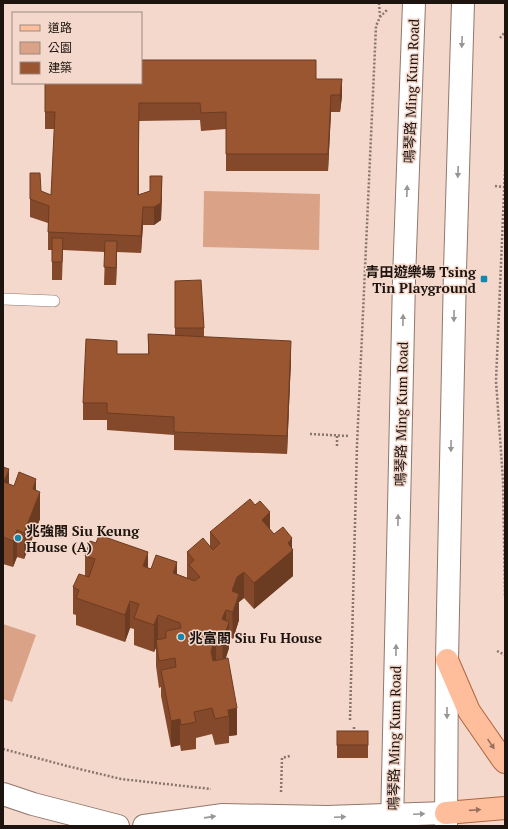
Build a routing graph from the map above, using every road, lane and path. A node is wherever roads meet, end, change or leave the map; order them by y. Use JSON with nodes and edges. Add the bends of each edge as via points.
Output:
{"nodes":[{"id":1,"x":379,"y":3,"type":"edge"},
{"id":2,"x":414,"y":3,"type":"edge"},
{"id":3,"x":463,"y":3,"type":"edge"},
{"id":4,"x":388,"y":9,"type":"dead end"},
{"id":5,"x":380,"y":17,"type":"junction"},
{"id":6,"x":505,"y":32,"type":"edge"},
{"id":7,"x":500,"y":38,"type":"dead end"},
{"id":8,"x":505,"y":170,"type":"edge"},
{"id":9,"x":495,"y":186,"type":"dead end"},
{"id":10,"x":505,"y":187,"type":"edge"},
{"id":11,"x":3,"y":299,"type":"edge"},
{"id":12,"x":54,"y":301,"type":"dead end"},
{"id":13,"x":310,"y":434,"type":"dead end"},
{"id":14,"x":337,"y":435,"type":"junction"},
{"id":15,"x":349,"y":436,"type":"dead end"},
{"id":16,"x":337,"y":446,"type":"dead end"},
{"id":17,"x":505,"y":597,"type":"edge"},
{"id":18,"x":496,"y":652,"type":"dead end"},
{"id":19,"x":505,"y":655,"type":"edge"},
{"id":20,"x":447,"y":660,"type":"junction"},
{"id":21,"x":350,"y":720,"type":"dead end"},
{"id":22,"x":354,"y":725,"type":"dead end"},
{"id":23,"x":354,"y":740,"type":"edge"},
{"id":24,"x":3,"y":749,"type":"edge"},
{"id":25,"x":290,"y":756,"type":"dead end"},
{"id":26,"x":505,"y":762,"type":"edge"},
{"id":27,"x":218,"y":790,"type":"dead end"},
{"id":28,"x":281,"y":792,"type":"dead end"},
{"id":29,"x":3,"y":794,"type":"edge"},
{"id":30,"x":505,"y":808,"type":"edge"},
{"id":31,"x":446,"y":819,"type":"edge"},
{"id":32,"x":392,"y":821,"type":"edge"},
{"id":33,"x":118,"y":826,"type":"edge"},
{"id":34,"x":144,"y":826,"type":"edge"}],
"edges":[{"from":1,"to":5,"type":"path"},
{"from":32,"to":2,"type":"main road","name":"鳴琴路 Ming Kum Road","one_way":true,"via":[[404,279]]},
{"from":3,"to":20,"type":"main road","one_way":true},
{"from":4,"to":5,"type":"path"},
{"from":5,"to":21,"type":"path","via":[[376,26],[357,445]]},
{"from":6,"to":7,"type":"path"},
{"from":8,"to":10,"type":"path"},
{"from":9,"to":10,"type":"path"},
{"from":10,"to":17,"type":"path","via":[[496,381],[503,480]]},
{"from":11,"to":12,"type":"lane"},
{"from":13,"to":14,"type":"path"},
{"from":14,"to":15,"type":"path"},
{"from":14,"to":16,"type":"path"},
{"from":18,"to":19,"type":"path"},
{"from":20,"to":26,"type":"main road","one_way":true,"via":[[468,711]]},
{"from":20,"to":31,"type":"main road","one_way":true},
{"from":22,"to":23,"type":"path"},
{"from":24,"to":27,"type":"path","via":[[121,779]]},
{"from":25,"to":28,"type":"path","via":[[282,758]]},
{"from":29,"to":33,"type":"main road"},
{"from":31,"to":30,"type":"main road","one_way":true},
{"from":32,"to":31,"type":"main road","one_way":true},
{"from":34,"to":32,"type":"main road","one_way":true,"via":[[223,815]]}]}
